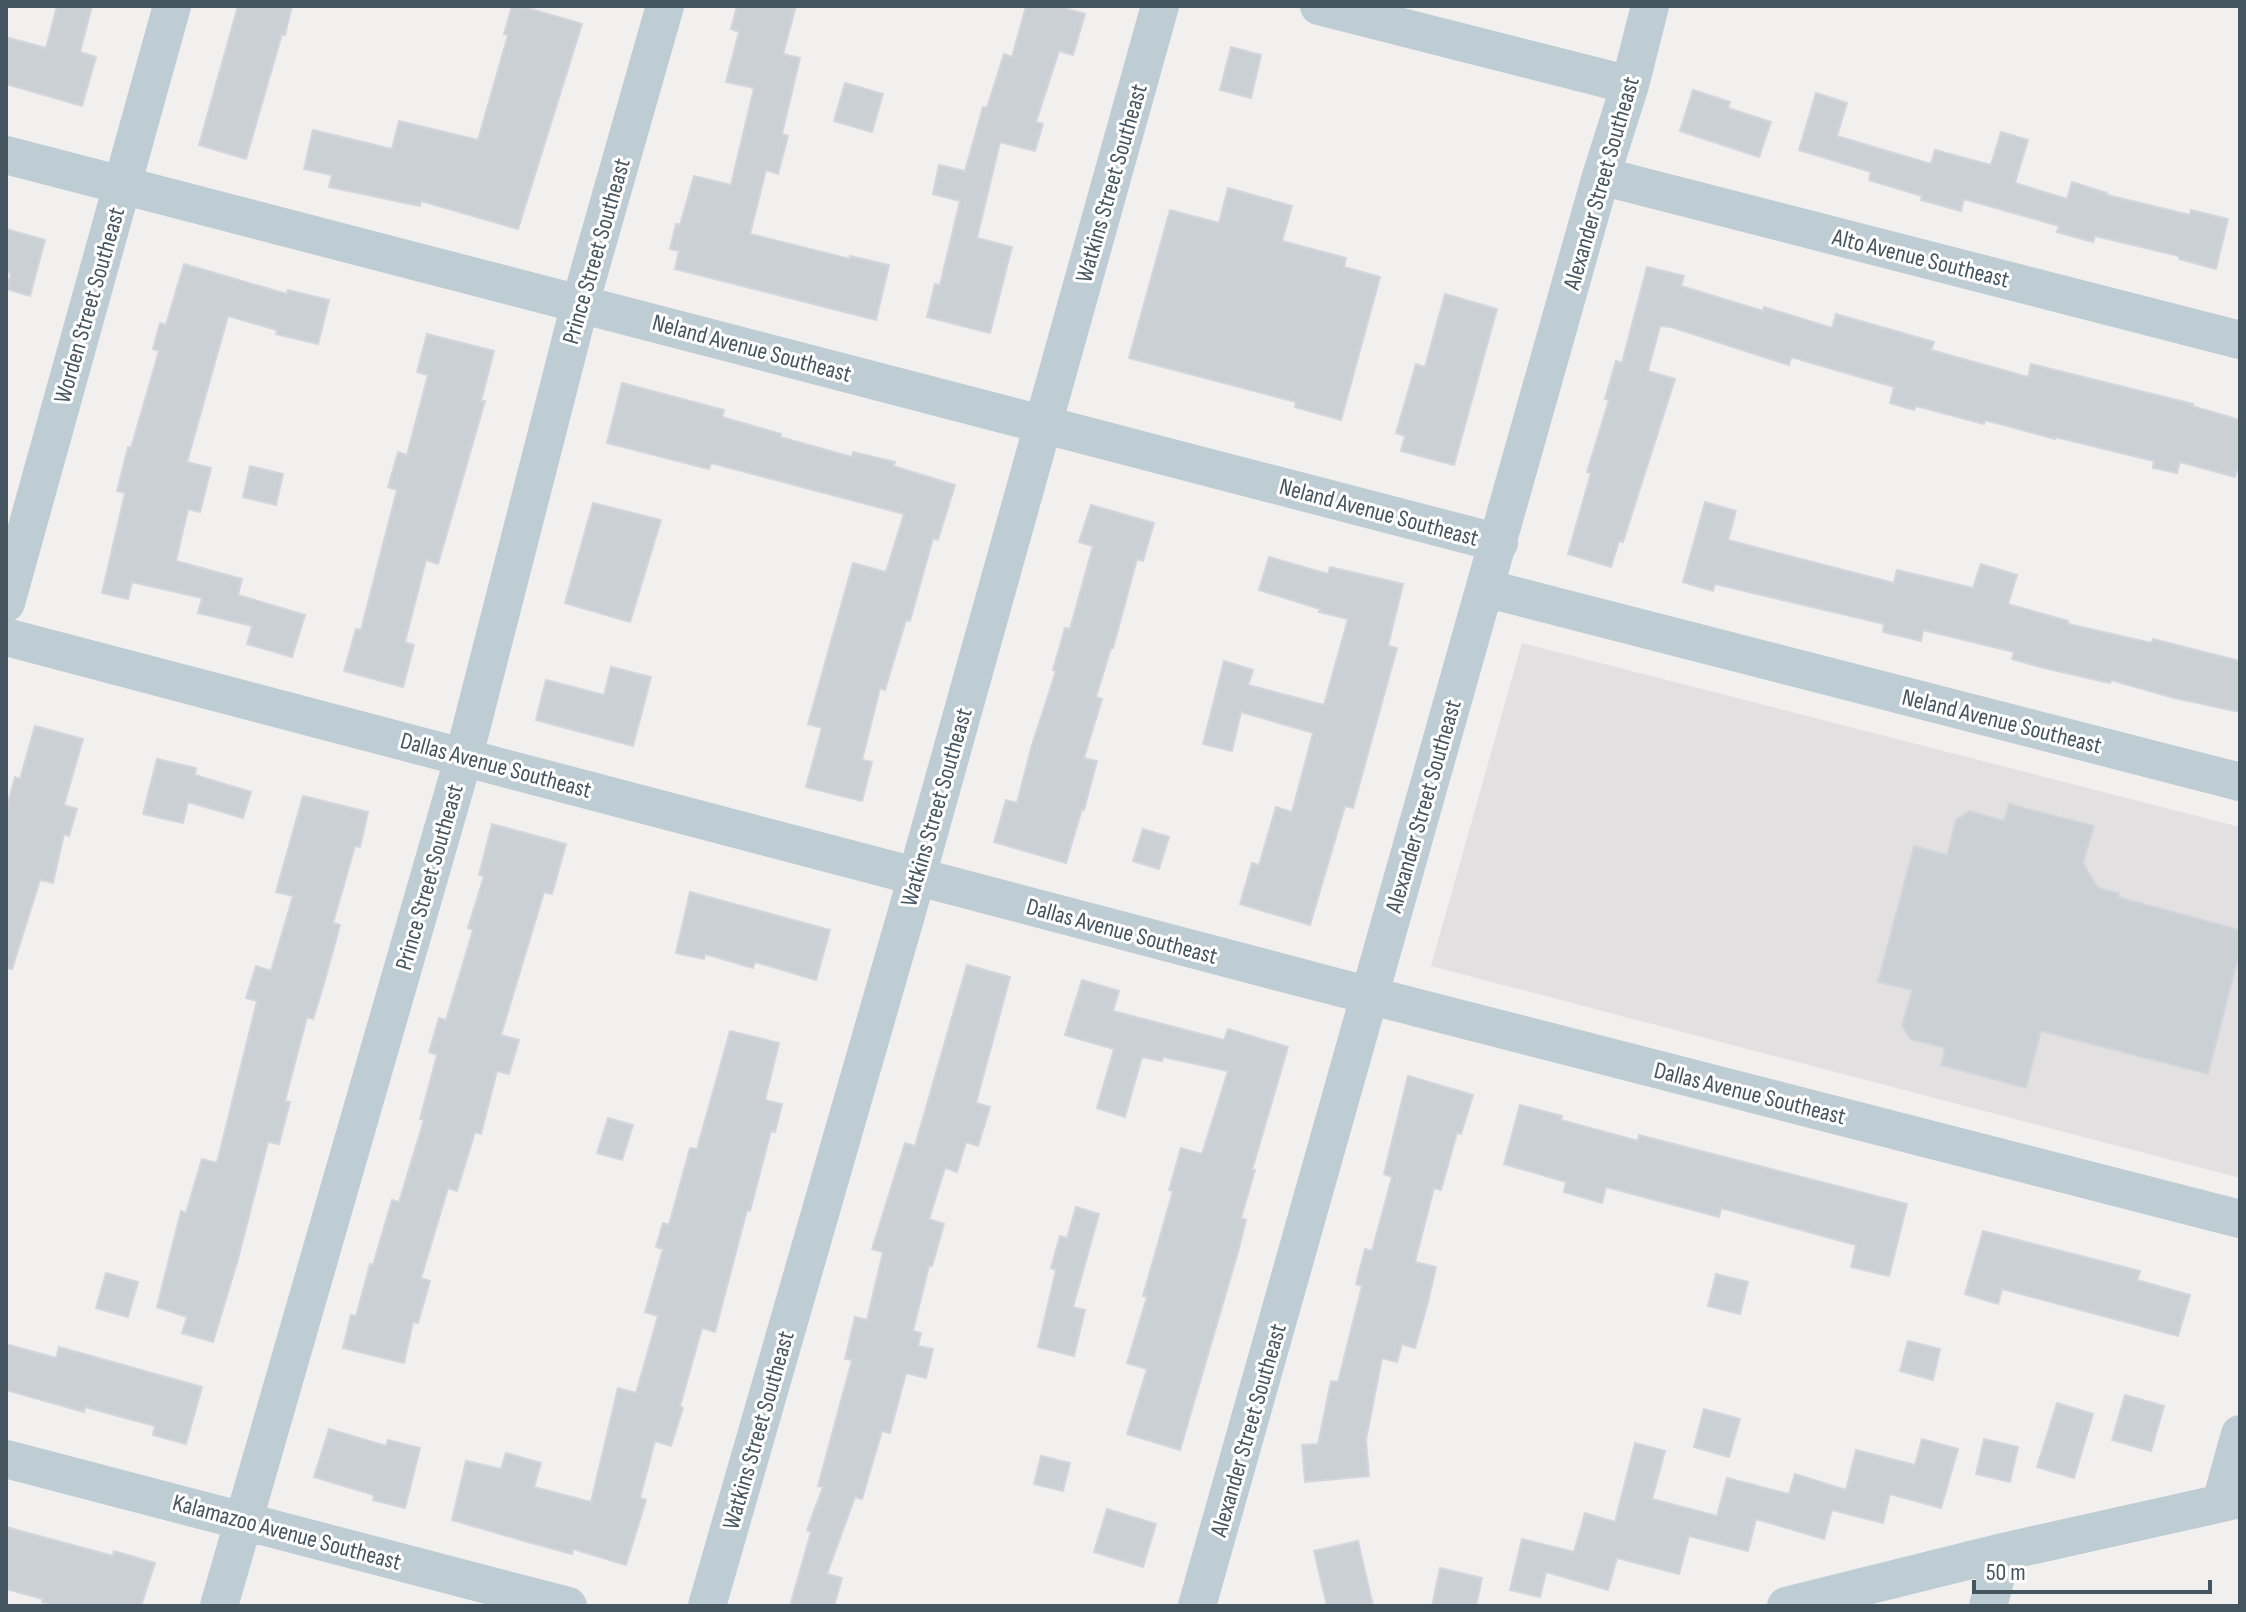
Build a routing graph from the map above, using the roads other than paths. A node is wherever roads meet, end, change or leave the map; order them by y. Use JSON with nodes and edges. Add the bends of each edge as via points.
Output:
{"nodes":[{"id":1,"x":172,"y":6,"type":"edge"},
{"id":2,"x":665,"y":6,"type":"edge"},
{"id":3,"x":1160,"y":6,"type":"edge"},
{"id":4,"x":1319,"y":6,"type":"edge"},
{"id":5,"x":1650,"y":6,"type":"edge"},
{"id":6,"x":1630,"y":85,"type":"junction"},
{"id":7,"x":6,"y":155,"type":"edge"},
{"id":8,"x":1601,"y":176,"type":"junction"},
{"id":9,"x":122,"y":186,"type":"junction"},
{"id":10,"x":580,"y":304,"type":"junction"},
{"id":11,"x":2240,"y":340,"type":"edge"},
{"id":12,"x":1043,"y":425,"type":"junction"},
{"id":13,"x":1499,"y":543,"type":"junction"},
{"id":14,"x":1485,"y":588,"type":"junction"},
{"id":15,"x":6,"y":603,"type":"edge"},
{"id":16,"x":6,"y":637,"type":"edge"},
{"id":17,"x":464,"y":756,"type":"junction"},
{"id":18,"x":2240,"y":782,"type":"edge"},
{"id":19,"x":917,"y":877,"type":"junction"},
{"id":20,"x":1369,"y":996,"type":"junction"},
{"id":21,"x":2240,"y":1219,"type":"edge"},
{"id":22,"x":2240,"y":1434,"type":"edge"},
{"id":23,"x":6,"y":1459,"type":"edge"},
{"id":24,"x":2231,"y":1500,"type":"edge"},
{"id":25,"x":244,"y":1520,"type":"junction"},
{"id":26,"x":2003,"y":1552,"type":"junction"},
{"id":27,"x":219,"y":1606,"type":"edge"},
{"id":28,"x":568,"y":1606,"type":"edge"},
{"id":29,"x":707,"y":1606,"type":"edge"},
{"id":30,"x":1197,"y":1606,"type":"edge"},
{"id":31,"x":1786,"y":1606,"type":"edge"},
{"id":32,"x":1988,"y":1606,"type":"edge"}],
"edges":[{"from":1,"to":9,"type":"street","name":"Worden Street Southeast"},
{"from":2,"to":10,"type":"street","name":"Prince Street Southeast"},
{"from":3,"to":12,"type":"street","name":"Watkins Street Southeast"},
{"from":4,"to":6,"type":"street"},
{"from":5,"to":6,"type":"street","name":"Alexander Street Southeast"},
{"from":6,"to":8,"type":"street","name":"Alexander Street Southeast"},
{"from":7,"to":9,"type":"street","name":"Neland Avenue Southeast"},
{"from":8,"to":11,"type":"street","name":"Alto Avenue Southeast"},
{"from":8,"to":13,"type":"street","name":"Alexander Street Southeast"},
{"from":9,"to":10,"type":"street","name":"Neland Avenue Southeast"},
{"from":9,"to":15,"type":"street","name":"Worden Street Southeast"},
{"from":10,"to":12,"type":"street","name":"Neland Avenue Southeast"},
{"from":10,"to":17,"type":"street","name":"Prince Street Southeast"},
{"from":12,"to":13,"type":"street","name":"Neland Avenue Southeast"},
{"from":12,"to":19,"type":"street","name":"Watkins Street Southeast"},
{"from":13,"to":14,"type":"street","name":"Alexander Street Southeast"},
{"from":14,"to":18,"type":"street","name":"Neland Avenue Southeast"},
{"from":14,"to":20,"type":"street","name":"Alexander Street Southeast"},
{"from":16,"to":17,"type":"street","name":"Dallas Avenue Southeast"},
{"from":17,"to":19,"type":"street","name":"Dallas Avenue Southeast"},
{"from":17,"to":25,"type":"street","name":"Prince Street Southeast"},
{"from":19,"to":20,"type":"street","name":"Dallas Avenue Southeast"},
{"from":19,"to":29,"type":"street","name":"Watkins Street Southeast"},
{"from":20,"to":21,"type":"street","name":"Dallas Avenue Southeast"},
{"from":20,"to":30,"type":"street","name":"Alexander Street Southeast"},
{"from":22,"to":24,"type":"street"},
{"from":23,"to":25,"type":"street","name":"Kalamazoo Avenue Southeast"},
{"from":24,"to":26,"type":"street"},
{"from":25,"to":27,"type":"street","name":"Prince Street Southeast"},
{"from":25,"to":28,"type":"street","name":"Kalamazoo Avenue Southeast"},
{"from":26,"to":31,"type":"street"},
{"from":26,"to":32,"type":"street"}]}
